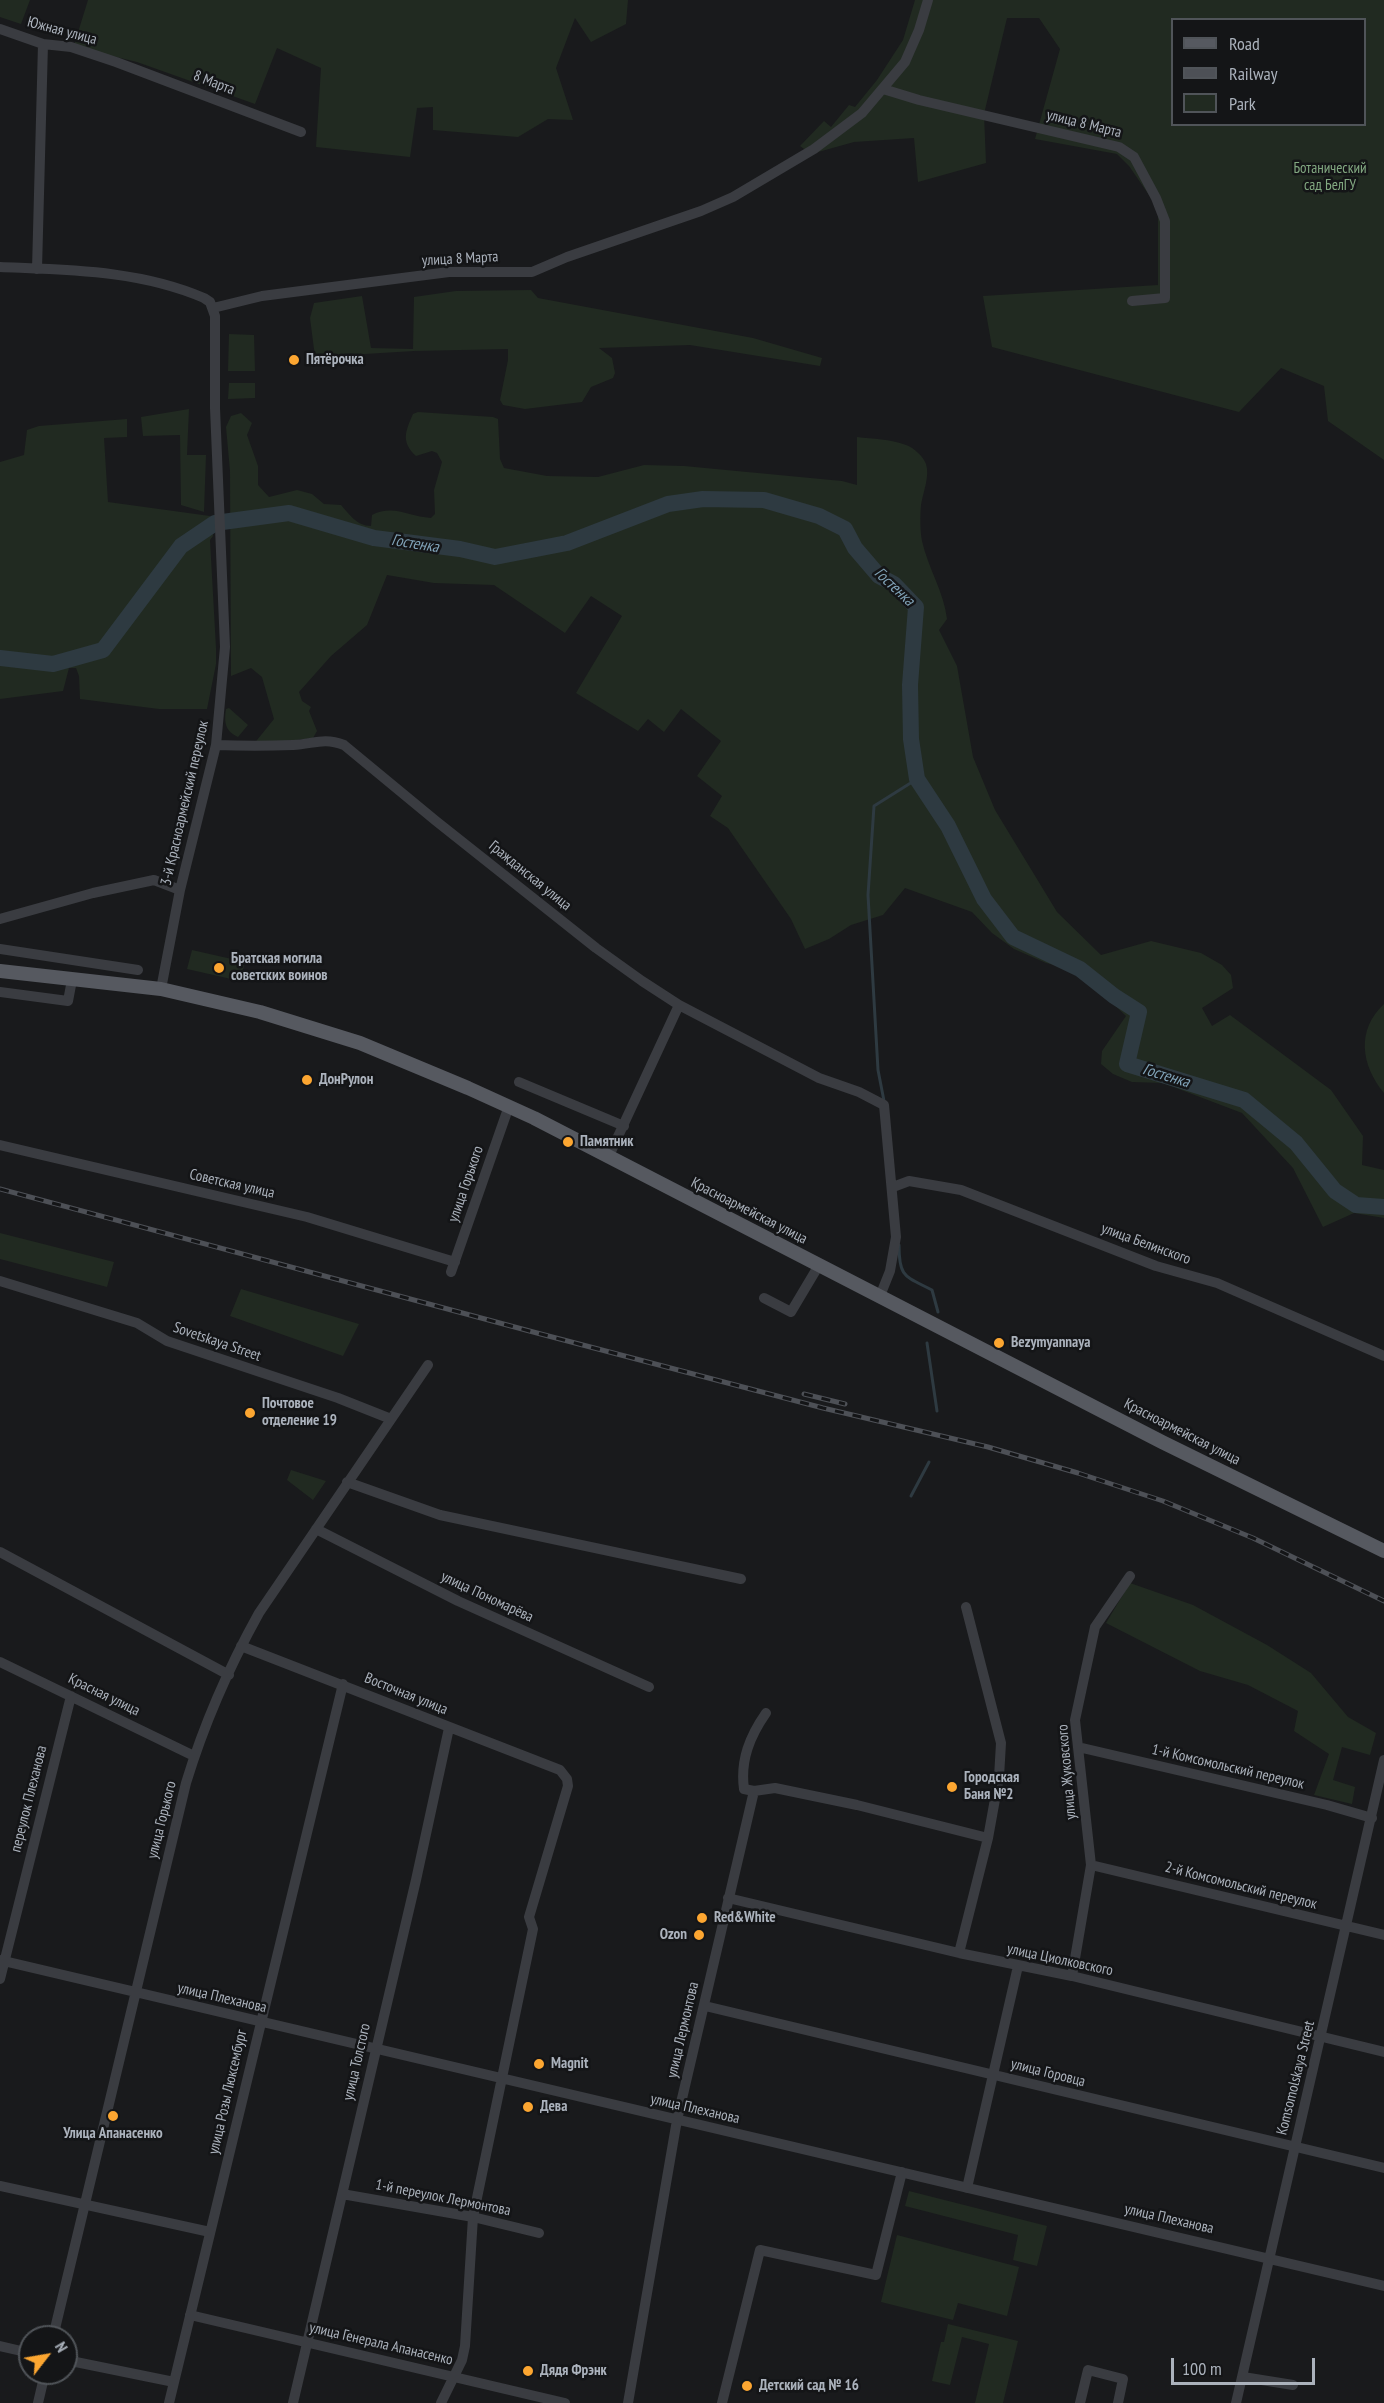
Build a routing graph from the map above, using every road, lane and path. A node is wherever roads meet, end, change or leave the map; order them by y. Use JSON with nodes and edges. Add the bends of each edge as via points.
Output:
{"nodes":[{"id":1,"x":928,"y":0,"type":"edge"},
{"id":2,"x":0,"y":29,"type":"edge"},
{"id":3,"x":43,"y":44,"type":"junction"},
{"id":4,"x":116,"y":62,"type":"joint"},
{"id":5,"x":883,"y":89,"type":"junction"},
{"id":6,"x":301,"y":132,"type":"dead end"},
{"id":7,"x":0,"y":267,"type":"edge"},
{"id":8,"x":37,"y":269,"type":"junction"},
{"id":9,"x":1132,"y":301,"type":"dead end"},
{"id":10,"x":213,"y":308,"type":"junction"},
{"id":11,"x":216,"y":745,"type":"junction"},
{"id":12,"x":180,"y":890,"type":"junction"},
{"id":13,"x":0,"y":919,"type":"edge"},
{"id":14,"x":0,"y":949,"type":"edge"},
{"id":15,"x":138,"y":970,"type":"dead end"},
{"id":16,"x":0,"y":971,"type":"edge"},
{"id":17,"x":72,"y":980,"type":"junction"},
{"id":18,"x":162,"y":989,"type":"junction"},
{"id":19,"x":0,"y":992,"type":"edge"},
{"id":20,"x":679,"y":1005,"type":"junction"},
{"id":21,"x":519,"y":1082,"type":"dead end"},
{"id":22,"x":509,"y":1106,"type":"junction"},
{"id":23,"x":624,"y":1126,"type":"junction"},
{"id":24,"x":0,"y":1144,"type":"edge"},
{"id":25,"x":608,"y":1158,"type":"junction"},
{"id":26,"x":893,"y":1188,"type":"junction"},
{"id":27,"x":819,"y":1265,"type":"junction"},
{"id":28,"x":453,"y":1267,"type":"joint"},
{"id":29,"x":0,"y":1281,"type":"edge"},
{"id":30,"x":880,"y":1296,"type":"junction"},
{"id":31,"x":764,"y":1298,"type":"dead end"},
{"id":32,"x":1384,"y":1356,"type":"edge"},
{"id":33,"x":428,"y":1365,"type":"dead end"},
{"id":34,"x":391,"y":1419,"type":"junction"},
{"id":35,"x":347,"y":1482,"type":"junction"},
{"id":36,"x":316,"y":1529,"type":"junction"},
{"id":37,"x":1384,"y":1551,"type":"edge"},
{"id":38,"x":0,"y":1552,"type":"edge"},
{"id":39,"x":1130,"y":1576,"type":"dead end"},
{"id":40,"x":741,"y":1579,"type":"dead end"},
{"id":41,"x":966,"y":1607,"type":"dead end"},
{"id":42,"x":241,"y":1646,"type":"junction"},
{"id":43,"x":0,"y":1662,"type":"edge"},
{"id":44,"x":229,"y":1675,"type":"junction"},
{"id":45,"x":343,"y":1684,"type":"junction"},
{"id":46,"x":649,"y":1687,"type":"dead end"},
{"id":47,"x":71,"y":1696,"type":"junction"},
{"id":48,"x":766,"y":1713,"type":"dead end"},
{"id":49,"x":449,"y":1728,"type":"junction"},
{"id":50,"x":1078,"y":1748,"type":"junction"},
{"id":51,"x":194,"y":1756,"type":"junction"},
{"id":52,"x":1384,"y":1760,"type":"edge"},
{"id":53,"x":754,"y":1791,"type":"junction"},
{"id":54,"x":1376,"y":1813,"type":"edge"},
{"id":55,"x":988,"y":1838,"type":"junction"},
{"id":56,"x":1091,"y":1865,"type":"junction"},
{"id":57,"x":728,"y":1898,"type":"junction"},
{"id":58,"x":1347,"y":1927,"type":"junction"},
{"id":59,"x":1384,"y":1935,"type":"edge"},
{"id":60,"x":959,"y":1953,"type":"junction"},
{"id":61,"x":2,"y":1961,"type":"edge"},
{"id":62,"x":1018,"y":1966,"type":"junction"},
{"id":63,"x":1072,"y":1976,"type":"junction"},
{"id":64,"x":0,"y":1979,"type":"edge"},
{"id":65,"x":135,"y":1992,"type":"junction"},
{"id":66,"x":705,"y":2006,"type":"junction"},
{"id":67,"x":260,"y":2022,"type":"junction"},
{"id":68,"x":1321,"y":2038,"type":"junction"},
{"id":69,"x":375,"y":2049,"type":"junction"},
{"id":70,"x":1384,"y":2052,"type":"edge"},
{"id":71,"x":993,"y":2075,"type":"junction"},
{"id":72,"x":503,"y":2079,"type":"junction"},
{"id":73,"x":677,"y":2120,"type":"junction"},
{"id":74,"x":1294,"y":2148,"type":"junction"},
{"id":75,"x":1384,"y":2168,"type":"edge"},
{"id":76,"x":902,"y":2172,"type":"junction"},
{"id":77,"x":0,"y":2186,"type":"edge"},
{"id":78,"x":968,"y":2188,"type":"junction"},
{"id":79,"x":342,"y":2194,"type":"junction"},
{"id":80,"x":85,"y":2204,"type":"junction"},
{"id":81,"x":473,"y":2217,"type":"junction"},
{"id":82,"x":210,"y":2232,"type":"junction"},
{"id":83,"x":538,"y":2233,"type":"dead end"},
{"id":84,"x":1270,"y":2258,"type":"junction"},
{"id":85,"x":1384,"y":2286,"type":"edge"},
{"id":86,"x":190,"y":2315,"type":"junction"},
{"id":87,"x":56,"y":2325,"type":"edge"},
{"id":88,"x":308,"y":2342,"type":"junction"},
{"id":89,"x":0,"y":2346,"type":"edge"},
{"id":90,"x":18,"y":2350,"type":"edge"},
{"id":91,"x":78,"y":2362,"type":"edge"},
{"id":92,"x":452,"y":2376,"type":"junction"},
{"id":93,"x":1243,"y":2377,"type":"junction"},
{"id":94,"x":174,"y":2382,"type":"junction"},
{"id":95,"x":42,"y":2385,"type":"edge"},
{"id":96,"x":1293,"y":2385,"type":"dead end"},
{"id":97,"x":38,"y":2403,"type":"edge"},
{"id":98,"x":169,"y":2403,"type":"edge"},
{"id":99,"x":293,"y":2403,"type":"edge"},
{"id":100,"x":441,"y":2403,"type":"edge"},
{"id":101,"x":565,"y":2403,"type":"edge"},
{"id":102,"x":627,"y":2403,"type":"edge"},
{"id":103,"x":722,"y":2403,"type":"edge"},
{"id":104,"x":1080,"y":2403,"type":"edge"},
{"id":105,"x":1118,"y":2403,"type":"edge"},
{"id":106,"x":1236,"y":2403,"type":"edge"}],
"edges":[{"from":1,"to":5,"type":"street","name":"улица 8 Марта","via":[[905,62]]},
{"from":2,"to":3,"type":"street","name":"Южная улица"},
{"from":3,"to":4,"type":"street","name":"Южная улица","via":[[71,47]]},
{"from":3,"to":8,"type":"street"},
{"from":4,"to":6,"type":"street","name":"8 Марта"},
{"from":5,"to":9,"type":"street","name":"улица 8 Марта","via":[[1119,147],[1134,157],[1165,221],[1165,298]]},
{"from":5,"to":10,"type":"street","name":"улица 8 Марта","via":[[862,113],[814,149],[733,197],[532,272],[449,272],[272,294]]},
{"from":7,"to":8,"type":"street"},
{"from":8,"to":10,"type":"street","via":[[135,277],[194,294]]},
{"from":10,"to":11,"type":"street","name":"3-й Красноармейский переулок","via":[[225,647]]},
{"from":11,"to":12,"type":"street","name":"3-й Красноармейский переулок"},
{"from":11,"to":20,"type":"street","name":"Гражданская улица","via":[[251,747],[331,740],[344,745],[596,948]]},
{"from":12,"to":13,"type":"street","via":[[154,880]]},
{"from":12,"to":18,"type":"street","name":"3-й Красноармейский переулок"},
{"from":14,"to":15,"type":"street"},
{"from":16,"to":17,"type":"main road","name":"Красноармейская улица"},
{"from":17,"to":18,"type":"main road","name":"Красноармейская улица"},
{"from":17,"to":19,"type":"street","via":[[68,1001]]},
{"from":18,"to":22,"type":"main road","name":"Красноармейская улица","via":[[260,1012],[360,1043]]},
{"from":20,"to":23,"type":"street"},
{"from":20,"to":26,"type":"street","name":"Гражданская улица","via":[[819,1078],[884,1105]]},
{"from":21,"to":23,"type":"street"},
{"from":22,"to":25,"type":"main road","name":"Красноармейская улица"},
{"from":22,"to":28,"type":"street","name":"улица Горького"},
{"from":23,"to":25,"type":"street"},
{"from":24,"to":28,"type":"street","name":"Советская улица","via":[[308,1217]]},
{"from":25,"to":27,"type":"main road","name":"Красноармейская улица"},
{"from":26,"to":30,"type":"street","via":[[896,1237],[890,1271]]},
{"from":26,"to":32,"type":"street","name":"улица Белинского","via":[[909,1181],[961,1190],[1156,1266],[1217,1284]]},
{"from":27,"to":30,"type":"main road","name":"Красноармейская улица"},
{"from":27,"to":31,"type":"street","via":[[791,1312]]},
{"from":29,"to":34,"type":"street","name":"Sovetskaya Street","via":[[137,1323],[167,1341]]},
{"from":30,"to":37,"type":"main road","name":"Красноармейская улица"},
{"from":33,"to":34,"type":"street","name":"улица Горького"},
{"from":34,"to":35,"type":"street","name":"улица Горького"},
{"from":35,"to":36,"type":"street","name":"улица Горького"},
{"from":35,"to":40,"type":"street","via":[[440,1515]]},
{"from":36,"to":42,"type":"street","name":"улица Горького"},
{"from":36,"to":46,"type":"street","name":"улица Пономарёва","via":[[458,1601]]},
{"from":38,"to":44,"type":"street"},
{"from":39,"to":50,"type":"street","name":"улица Жуковского","via":[[1095,1627],[1076,1720]]},
{"from":41,"to":55,"type":"street","via":[[1001,1743]]},
{"from":42,"to":44,"type":"street","name":"улица Горького"},
{"from":42,"to":45,"type":"street","name":"Восточная улица"},
{"from":43,"to":47,"type":"street","name":"Красная улица"},
{"from":44,"to":51,"type":"street","name":"улица Горького"},
{"from":45,"to":49,"type":"street","name":"Восточная улица"},
{"from":45,"to":67,"type":"street","name":"улица Розы Люксембург"},
{"from":47,"to":51,"type":"street","name":"Красная улица"},
{"from":47,"to":61,"type":"street","name":"переулок Плеханова"},
{"from":48,"to":53,"type":"street","via":[[752,1733],[742,1772],[744,1789]]},
{"from":49,"to":69,"type":"street","name":"улица Толстого"},
{"from":49,"to":72,"type":"street","name":"Восточная улица","via":[[560,1770],[567,1779],[529,1917],[533,1929]]},
{"from":50,"to":54,"type":"street","name":"1-й Комсомольский переулок"},
{"from":50,"to":56,"type":"street","name":"улица Жуковского"},
{"from":51,"to":65,"type":"street","name":"улица Горького"},
{"from":52,"to":54,"type":"street","name":"Komsomolskaya Street"},
{"from":53,"to":55,"type":"street","via":[[775,1788]]},
{"from":53,"to":57,"type":"street","name":"улица Лермонтова"},
{"from":54,"to":58,"type":"street","name":"Komsomolskaya Street"},
{"from":55,"to":60,"type":"street"},
{"from":56,"to":58,"type":"street","name":"2-й Комсомольский переулок"},
{"from":56,"to":63,"type":"street","name":"улица Жуковского"},
{"from":57,"to":60,"type":"street","name":"улица Циолковского"},
{"from":57,"to":66,"type":"street","name":"улица Лермонтова"},
{"from":58,"to":59,"type":"street","name":"2-й Комсомольский переулок"},
{"from":58,"to":68,"type":"street","name":"Komsomolskaya Street"},
{"from":60,"to":62,"type":"street","name":"улица Циолковского"},
{"from":61,"to":64,"type":"street","name":"переулок Плеханова"},
{"from":61,"to":65,"type":"street","name":"улица Плеханова"},
{"from":62,"to":63,"type":"street","name":"улица Циолковского"},
{"from":62,"to":71,"type":"street"},
{"from":63,"to":68,"type":"street","name":"улица Циолковского"},
{"from":65,"to":67,"type":"street","name":"улица Плеханова"},
{"from":65,"to":80,"type":"street","name":"улица Горького"},
{"from":66,"to":71,"type":"street","name":"улица Горовца"},
{"from":66,"to":73,"type":"street","name":"улица Лермонтова"},
{"from":67,"to":69,"type":"street","name":"улица Плеханова"},
{"from":67,"to":82,"type":"street","name":"улица Розы Люксембург"},
{"from":68,"to":70,"type":"street","name":"улица Циолковского"},
{"from":68,"to":74,"type":"street","name":"Komsomolskaya Street"},
{"from":69,"to":72,"type":"street","name":"улица Плеханова"},
{"from":69,"to":79,"type":"street","name":"улица Толстого"},
{"from":71,"to":74,"type":"street","name":"улица Горовца"},
{"from":71,"to":78,"type":"street"},
{"from":72,"to":73,"type":"street","name":"улица Плеханова"},
{"from":72,"to":81,"type":"street"},
{"from":73,"to":76,"type":"street","name":"улица Плеханова"},
{"from":73,"to":102,"type":"street","name":"улица Лермонтова"},
{"from":74,"to":75,"type":"street","name":"улица Горовца"},
{"from":74,"to":84,"type":"street","name":"Komsomolskaya Street"},
{"from":76,"to":78,"type":"street","name":"улица Плеханова"},
{"from":76,"to":103,"type":"street","via":[[876,2275],[760,2250]]},
{"from":77,"to":80,"type":"street"},
{"from":78,"to":84,"type":"street","name":"улица Плеханова"},
{"from":79,"to":81,"type":"street","name":"1-й переулок Лермонтова"},
{"from":79,"to":88,"type":"street","name":"улица Толстого"},
{"from":80,"to":82,"type":"street"},
{"from":80,"to":87,"type":"street","name":"улица Горького"},
{"from":81,"to":83,"type":"street","name":"1-й переулок Лермонтова"},
{"from":81,"to":92,"type":"street","via":[[465,2346]]},
{"from":82,"to":86,"type":"street","name":"улица Розы Люксембург"},
{"from":84,"to":85,"type":"street","name":"улица Плеханова"},
{"from":84,"to":93,"type":"street","name":"Komsomolskaya Street"},
{"from":86,"to":88,"type":"street","name":"улица Генерала Апанасенко"},
{"from":86,"to":94,"type":"street","name":"улица Розы Люксембург"},
{"from":88,"to":92,"type":"street","name":"улица Генерала Апанасенко"},
{"from":88,"to":99,"type":"street","name":"улица Толстого"},
{"from":89,"to":90,"type":"street"},
{"from":91,"to":94,"type":"street"},
{"from":92,"to":100,"type":"street"},
{"from":92,"to":101,"type":"street","name":"улица Генерала Апанасенко"},
{"from":93,"to":96,"type":"street"},
{"from":93,"to":106,"type":"street","name":"Komsomolskaya Street"},
{"from":94,"to":98,"type":"street","name":"улица Розы Люксембург"},
{"from":95,"to":97,"type":"street"},
{"from":104,"to":105,"type":"street","via":[[1088,2370],[1123,2379]]}]}
